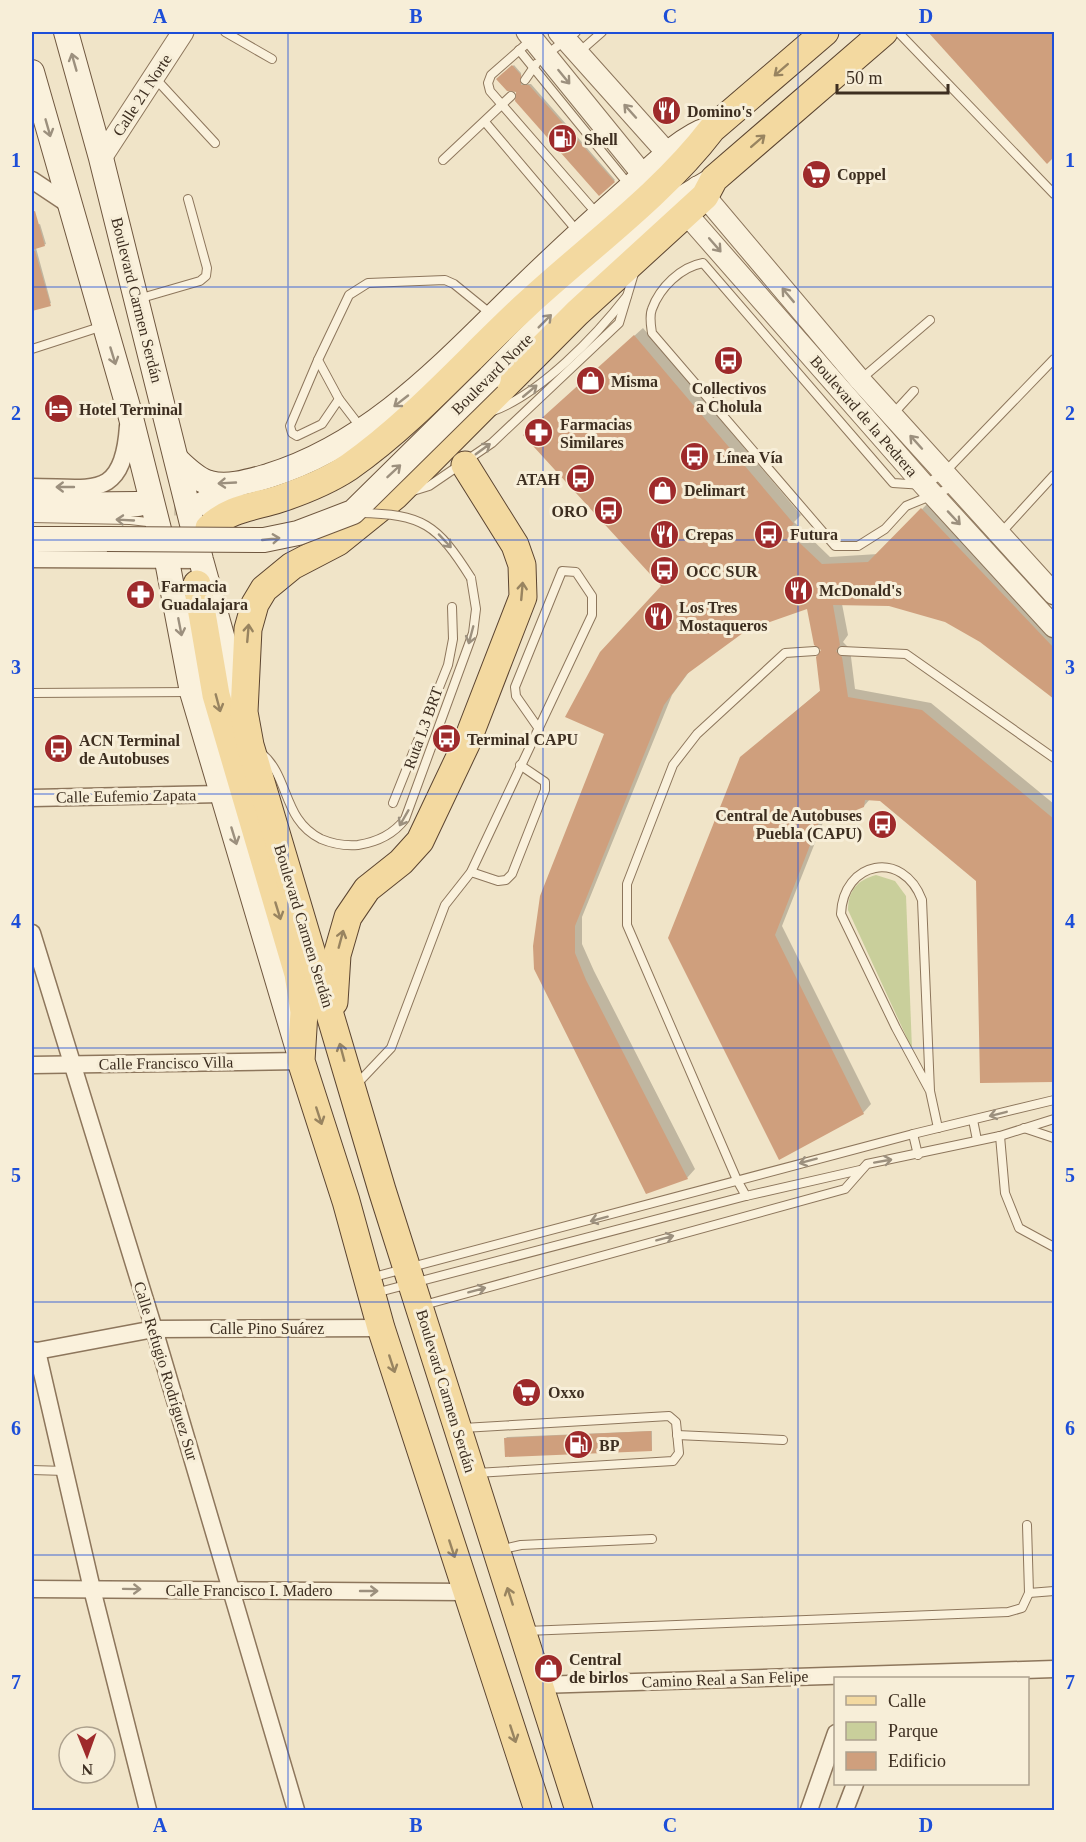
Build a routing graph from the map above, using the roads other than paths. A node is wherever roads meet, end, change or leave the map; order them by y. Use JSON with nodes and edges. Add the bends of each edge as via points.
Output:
{"nodes":[{"id":1,"x":183,"y":32,"type":"edge"},
{"id":2,"x":225,"y":32,"type":"edge"},
{"id":3,"x":602,"y":32,"type":"edge"},
{"id":4,"x":825,"y":32,"type":"edge"},
{"id":5,"x":884,"y":32,"type":"edge"},
{"id":6,"x":898,"y":32,"type":"edge"},
{"id":7,"x":70,"y":33,"type":"edge"},
{"id":8,"x":570,"y":39,"type":"edge"},
{"id":9,"x":526,"y":40,"type":"edge"},
{"id":10,"x":272,"y":59,"type":"dead end"},
{"id":11,"x":539,"y":61,"type":"junction"},
{"id":12,"x":32,"y":72,"type":"edge"},
{"id":13,"x":154,"y":77,"type":"junction"},
{"id":14,"x":525,"y":80,"type":"dead end"},
{"id":15,"x":511,"y":96,"type":"dead end"},
{"id":16,"x":503,"y":106,"type":"junction"},
{"id":17,"x":485,"y":122,"type":"junction"},
{"id":18,"x":712,"y":129,"type":"junction"},
{"id":19,"x":215,"y":143,"type":"dead end"},
{"id":20,"x":669,"y":155,"type":"junction"},
{"id":21,"x":101,"y":158,"type":"junction"},
{"id":22,"x":443,"y":160,"type":"dead end"},
{"id":23,"x":32,"y":180,"type":"edge"},
{"id":24,"x":637,"y":182,"type":"junction"},
{"id":25,"x":1053,"y":188,"type":"edge"},
{"id":26,"x":696,"y":195,"type":"junction"},
{"id":27,"x":188,"y":199,"type":"dead end"},
{"id":28,"x":71,"y":206,"type":"junction"},
{"id":29,"x":599,"y":216,"type":"junction"},
{"id":30,"x":580,"y":235,"type":"junction"},
{"id":31,"x":640,"y":256,"type":"junction"},
{"id":32,"x":630,"y":293,"type":"junction"},
{"id":33,"x":137,"y":299,"type":"junction"},
{"id":34,"x":494,"y":316,"type":"junction"},
{"id":35,"x":930,"y":320,"type":"dead end"},
{"id":36,"x":104,"y":326,"type":"junction"},
{"id":37,"x":32,"y":349,"type":"edge"},
{"id":38,"x":1054,"y":359,"type":"edge"},
{"id":39,"x":318,"y":360,"type":"junction"},
{"id":40,"x":860,"y":381,"type":"junction"},
{"id":41,"x":914,"y":391,"type":"dead end"},
{"id":42,"x":339,"y":399,"type":"junction"},
{"id":43,"x":129,"y":410,"type":"junction"},
{"id":44,"x":477,"y":412,"type":"junction"},
{"id":45,"x":892,"y":415,"type":"junction"},
{"id":46,"x":377,"y":442,"type":"junction"},
{"id":47,"x":177,"y":460,"type":"junction"},
{"id":48,"x":465,"y":465,"type":"dead end"},
{"id":49,"x":1054,"y":476,"type":"edge"},
{"id":50,"x":950,"y":479,"type":"junction"},
{"id":51,"x":32,"y":487,"type":"edge"},
{"id":52,"x":929,"y":490,"type":"junction"},
{"id":53,"x":395,"y":496,"type":"junction"},
{"id":54,"x":138,"y":504,"type":"tunnel mouth"},
{"id":55,"x":32,"y":505,"type":"edge"},
{"id":56,"x":353,"y":513,"type":"junction"},
{"id":57,"x":32,"y":518,"type":"edge"},
{"id":58,"x":158,"y":524,"type":"junction"},
{"id":59,"x":1000,"y":534,"type":"junction"},
{"id":60,"x":32,"y":538,"type":"edge"},
{"id":61,"x":202,"y":544,"type":"junction"},
{"id":62,"x":32,"y":559,"type":"edge"},
{"id":63,"x":167,"y":561,"type":"junction"},
{"id":64,"x":1054,"y":594,"type":"edge"},
{"id":65,"x":452,"y":607,"type":"dead end"},
{"id":66,"x":1039,"y":610,"type":"junction"},
{"id":67,"x":1054,"y":627,"type":"edge"},
{"id":68,"x":815,"y":651,"type":"dead end"},
{"id":69,"x":842,"y":651,"type":"dead end"},
{"id":70,"x":192,"y":692,"type":"junction"},
{"id":71,"x":32,"y":693,"type":"edge"},
{"id":72,"x":244,"y":712,"type":"junction"},
{"id":73,"x":539,"y":729,"type":"junction"},
{"id":74,"x":250,"y":745,"type":"junction"},
{"id":75,"x":1054,"y":758,"type":"edge"},
{"id":76,"x":520,"y":765,"type":"junction"},
{"id":77,"x":221,"y":794,"type":"junction"},
{"id":78,"x":32,"y":798,"type":"edge"},
{"id":79,"x":393,"y":802,"type":"dead end"},
{"id":80,"x":471,"y":872,"type":"junction"},
{"id":81,"x":32,"y":933,"type":"edge"},
{"id":82,"x":333,"y":1018,"type":"junction"},
{"id":83,"x":301,"y":1060,"type":"junction"},
{"id":84,"x":32,"y":1065,"type":"edge"},
{"id":85,"x":72,"y":1065,"type":"junction"},
{"id":86,"x":352,"y":1090,"type":"junction"},
{"id":87,"x":930,"y":1091,"type":"junction"},
{"id":88,"x":1054,"y":1100,"type":"edge"},
{"id":89,"x":1054,"y":1119,"type":"edge"},
{"id":90,"x":973,"y":1120,"type":"junction"},
{"id":91,"x":938,"y":1128,"type":"junction"},
{"id":92,"x":1024,"y":1128,"type":"junction"},
{"id":93,"x":913,"y":1134,"type":"junction"},
{"id":94,"x":1000,"y":1136,"type":"junction"},
{"id":95,"x":1054,"y":1138,"type":"edge"},
{"id":96,"x":977,"y":1140,"type":"junction"},
{"id":97,"x":918,"y":1155,"type":"junction"},
{"id":98,"x":860,"y":1170,"type":"junction"},
{"id":99,"x":736,"y":1180,"type":"junction"},
{"id":100,"x":382,"y":1190,"type":"junction"},
{"id":101,"x":746,"y":1196,"type":"junction"},
{"id":102,"x":346,"y":1201,"type":"junction"},
{"id":103,"x":1054,"y":1247,"type":"edge"},
{"id":104,"x":369,"y":1286,"type":"junction"},
{"id":105,"x":414,"y":1286,"type":"junction"},
{"id":106,"x":381,"y":1328,"type":"junction"},
{"id":107,"x":154,"y":1329,"type":"junction"},
{"id":108,"x":34,"y":1350,"type":"edge"},
{"id":109,"x":456,"y":1429,"type":"junction"},
{"id":110,"x":677,"y":1435,"type":"junction"},
{"id":111,"x":783,"y":1440,"type":"dead end"},
{"id":112,"x":32,"y":1470,"type":"edge"},
{"id":113,"x":65,"y":1471,"type":"junction"},
{"id":114,"x":471,"y":1473,"type":"junction"},
{"id":115,"x":1027,"y":1525,"type":"dead end"},
{"id":116,"x":652,"y":1539,"type":"dead end"},
{"id":117,"x":495,"y":1551,"type":"junction"},
{"id":118,"x":32,"y":1589,"type":"edge"},
{"id":119,"x":92,"y":1589,"type":"junction"},
{"id":120,"x":230,"y":1590,"type":"junction"},
{"id":121,"x":1054,"y":1591,"type":"edge"},
{"id":122,"x":466,"y":1592,"type":"junction"},
{"id":123,"x":1029,"y":1593,"type":"junction"},
{"id":124,"x":521,"y":1632,"type":"junction"},
{"id":125,"x":1054,"y":1669,"type":"edge"},
{"id":126,"x":893,"y":1676,"type":"edge"},
{"id":127,"x":855,"y":1677,"type":"edge"},
{"id":128,"x":834,"y":1678,"type":"edge"},
{"id":129,"x":538,"y":1685,"type":"junction"},
{"id":130,"x":834,"y":1739,"type":"edge"},
{"id":131,"x":855,"y":1785,"type":"edge"},
{"id":132,"x":574,"y":1804,"type":"edge"},
{"id":133,"x":148,"y":1810,"type":"edge"},
{"id":134,"x":296,"y":1810,"type":"edge"},
{"id":135,"x":538,"y":1810,"type":"edge"},
{"id":136,"x":809,"y":1810,"type":"edge"},
{"id":137,"x":845,"y":1810,"type":"edge"}],
"edges":[{"from":1,"to":13,"type":"street","name":"Calle 21 Norte"},
{"from":2,"to":10,"type":"lane"},
{"from":3,"to":8,"type":"lane"},
{"from":4,"to":18,"type":"main road","name":"Boulevard Norte","one_way":true},
{"from":26,"to":5,"type":"main road","name":"Boulevard Norte","one_way":true},
{"from":6,"to":25,"type":"lane"},
{"from":21,"to":7,"type":"main road","name":"Boulevard Carmen Serdán","one_way":true},
{"from":8,"to":11,"type":"lane"},
{"from":20,"to":8,"type":"street","one_way":true},
{"from":9,"to":11,"type":"street"},
{"from":9,"to":16,"type":"lane","via":[[491,75],[488,83]]},
{"from":11,"to":14,"type":"lane"},
{"from":11,"to":24,"type":"street"},
{"from":12,"to":28,"type":"main road","one_way":true},
{"from":13,"to":19,"type":"lane"},
{"from":13,"to":21,"type":"street","name":"Calle 21 Norte"},
{"from":15,"to":16,"type":"lane"},
{"from":16,"to":17,"type":"lane"},
{"from":16,"to":29,"type":"lane"},
{"from":17,"to":22,"type":"lane"},
{"from":17,"to":30,"type":"lane"},
{"from":18,"to":20,"type":"main road","via":[[696,133]]},
{"from":18,"to":46,"type":"main road","name":"Boulevard Norte","via":[[654,190],[523,308],[416,413]]},
{"from":20,"to":24,"type":"main road"},
{"from":21,"to":33,"type":"main road","name":"Boulevard Carmen Serdán"},
{"from":23,"to":28,"type":"street"},
{"from":24,"to":29,"type":"main road"},
{"from":26,"to":31,"type":"main road"},
{"from":40,"to":26,"type":"street","name":"Boulevard de la Pedrera","one_way":true},
{"from":26,"to":52,"type":"street","name":"Boulevard de la Pedrera","one_way":true},
{"from":56,"to":26,"type":"main road","name":"Boulevard Norte","one_way":true,"bridge":true,"via":[[568,297]]},
{"from":27,"to":33,"type":"lane","via":[[207,267],[206,276]]},
{"from":28,"to":36,"type":"main road"},
{"from":29,"to":30,"type":"main road"},
{"from":30,"to":34,"type":"main road"},
{"from":31,"to":32,"type":"lane"},
{"from":31,"to":44,"type":"main road"},
{"from":44,"to":32,"type":"lane","one_way":true,"via":[[491,412],[516,402],[599,332]]},
{"from":53,"to":32,"type":"lane","one_way":true,"via":[[429,486],[492,443],[619,323]]},
{"from":33,"to":47,"type":"main road","name":"Boulevard Carmen Serdán"},
{"from":34,"to":39,"type":"lane","via":[[445,280],[368,283],[349,295]]},
{"from":34,"to":46,"type":"main road","one_way":true,"via":[[434,374]]},
{"from":35,"to":40,"type":"lane"},
{"from":36,"to":37,"type":"lane"},
{"from":36,"to":43,"type":"main road","one_way":true},
{"from":38,"to":50,"type":"lane"},
{"from":39,"to":42,"type":"lane"},
{"from":39,"to":42,"type":"lane","via":[[290,426],[292,433],[297,436],[322,424]]},
{"from":40,"to":45,"type":"street","name":"Boulevard de la Pedrera"},
{"from":41,"to":45,"type":"lane"},
{"from":42,"to":46,"type":"lane"},
{"from":43,"to":51,"type":"street","one_way":true,"via":[[123,463],[116,477],[89,487]]},
{"from":43,"to":58,"type":"main road"},
{"from":44,"to":53,"type":"main road"},
{"from":50,"to":45,"type":"street","name":"Boulevard de la Pedrera","one_way":true},
{"from":46,"to":47,"type":"main road","one_way":true,"via":[[228,484],[209,483]]},
{"from":46,"to":61,"type":"main road","name":"Boulevard Norte","via":[[328,479],[223,516]]},
{"from":47,"to":61,"type":"main road","name":"Boulevard Carmen Serdán"},
{"from":82,"to":48,"type":"main road","one_way":true,"via":[[337,956],[348,917],[367,889],[420,841],[466,744],[523,597],[522,565],[515,544]]},
{"from":49,"to":59,"type":"lane"},
{"from":50,"to":52,"type":"lane"},
{"from":50,"to":52,"type":"lane"},
{"from":50,"to":59,"type":"street","name":"Boulevard de la Pedrera"},
{"from":52,"to":52,"type":"lane","via":[[893,483],[704,263],[691,265],[661,292],[651,311],[652,333],[836,546],[858,546],[885,529],[906,506]]},
{"from":52,"to":66,"type":"street","name":"Boulevard de la Pedrera","one_way":true},
{"from":72,"to":53,"type":"main road","one_way":true,"via":[[248,629],[264,589],[292,566],[338,542]]},
{"from":54,"to":55,"type":"main road"},
{"from":60,"to":56,"type":"main road","name":"Boulevard Norte","one_way":true,"bridge":true,"via":[[273,539]]},
{"from":56,"to":74,"type":"lane","name":"Ruta L3 BRT","one_way":true,"bridge":true,"via":[[396,514],[417,519],[450,544],[471,578],[476,609],[473,633],[405,819],[389,835],[371,843],[332,844],[308,832],[293,813],[269,760]]},
{"from":58,"to":57,"type":"lane","one_way":true},
{"from":58,"to":61,"type":"lane"},
{"from":58,"to":63,"type":"main road"},
{"from":59,"to":64,"type":"street","name":"Boulevard de la Pedrera"},
{"from":61,"to":63,"type":"street"},
{"from":61,"to":72,"type":"main road","name":"Boulevard Carmen Serdán"},
{"from":61,"to":83,"type":"main road","one_way":true,"via":[[216,695],[298,974],[304,1012]]},
{"from":62,"to":63,"type":"street"},
{"from":63,"to":70,"type":"main road","one_way":true},
{"from":64,"to":66,"type":"lane"},
{"from":65,"to":79,"type":"lane","via":[[453,639],[448,665]]},
{"from":66,"to":67,"type":"street","name":"Boulevard de la Pedrera"},
{"from":68,"to":99,"type":"lane","via":[[784,653],[697,734],[673,765],[627,884],[627,925]]},
{"from":69,"to":75,"type":"lane","via":[[906,654]]},
{"from":70,"to":71,"type":"lane"},
{"from":70,"to":77,"type":"main road"},
{"from":72,"to":74,"type":"main road","name":"Boulevard Carmen Serdán"},
{"from":73,"to":73,"type":"lane","via":[[516,696],[515,687],[562,571],[568,570],[576,572],[592,596],[592,615]]},
{"from":73,"to":76,"type":"lane"},
{"from":74,"to":82,"type":"main road","name":"Boulevard Carmen Serdán"},
{"from":76,"to":80,"type":"lane"},
{"from":76,"to":80,"type":"lane","via":[[540,776],[545,790],[512,874],[498,881]]},
{"from":77,"to":78,"type":"street","name":"Calle Eufemio Zapata"},
{"from":77,"to":83,"type":"main road","one_way":true},
{"from":80,"to":86,"type":"lane","via":[[445,905],[391,1048]]},
{"from":81,"to":85,"type":"street","name":"Calle Refugio Rodríguez Sur"},
{"from":86,"to":82,"type":"main road","name":"Boulevard Carmen Serdán","one_way":true},
{"from":83,"to":85,"type":"street","name":"Calle Francisco Villa"},
{"from":83,"to":102,"type":"main road","one_way":true},
{"from":84,"to":85,"type":"street","name":"Calle Francisco Villa"},
{"from":85,"to":107,"type":"street","name":"Calle Refugio Rodríguez Sur"},
{"from":86,"to":100,"type":"main road","name":"Boulevard Carmen Serdán"},
{"from":87,"to":87,"type":"lane","via":[[922,900],[917,888],[903,874],[873,868],[850,883],[842,900],[842,914]]},
{"from":87,"to":91,"type":"lane"},
{"from":88,"to":90,"type":"lane","one_way":true},
{"from":89,"to":92,"type":"lane"},
{"from":90,"to":91,"type":"lane"},
{"from":90,"to":96,"type":"lane"},
{"from":91,"to":93,"type":"lane"},
{"from":92,"to":94,"type":"lane"},
{"from":92,"to":95,"type":"lane"},
{"from":93,"to":97,"type":"lane"},
{"from":93,"to":99,"type":"lane","one_way":true},
{"from":94,"to":96,"type":"lane"},
{"from":94,"to":103,"type":"lane","via":[[1005,1193],[1019,1228]]},
{"from":96,"to":97,"type":"lane"},
{"from":98,"to":97,"type":"lane","one_way":true,"via":[[867,1164]]},
{"from":98,"to":101,"type":"lane"},
{"from":105,"to":98,"type":"lane","one_way":true,"via":[[845,1189]]},
{"from":99,"to":101,"type":"lane"},
{"from":99,"to":105,"type":"lane","one_way":true},
{"from":100,"to":102,"type":"main road"},
{"from":100,"to":105,"type":"main road","name":"Boulevard Carmen Serdán"},
{"from":101,"to":105,"type":"lane"},
{"from":102,"to":104,"type":"main road"},
{"from":104,"to":105,"type":"lane"},
{"from":104,"to":105,"type":"lane"},
{"from":104,"to":106,"type":"main road"},
{"from":105,"to":109,"type":"main road","name":"Boulevard Carmen Serdán"},
{"from":106,"to":107,"type":"street","name":"Calle Pino Suárez"},
{"from":106,"to":122,"type":"main road","one_way":true},
{"from":107,"to":108,"type":"street","name":"Calle Pino Suárez"},
{"from":107,"to":120,"type":"street","name":"Calle Refugio Rodríguez Sur"},
{"from":108,"to":113,"type":"street"},
{"from":109,"to":110,"type":"lane","via":[[669,1416],[676,1422]]},
{"from":109,"to":114,"type":"main road","name":"Boulevard Carmen Serdán"},
{"from":110,"to":111,"type":"lane"},
{"from":110,"to":114,"type":"lane","via":[[679,1453],[673,1461]]},
{"from":112,"to":113,"type":"lane"},
{"from":113,"to":119,"type":"street"},
{"from":114,"to":117,"type":"main road","name":"Boulevard Carmen Serdán"},
{"from":115,"to":123,"type":"lane"},
{"from":116,"to":117,"type":"lane","via":[[521,1545]]},
{"from":124,"to":117,"type":"main road","name":"Boulevard Carmen Serdán","one_way":true},
{"from":118,"to":119,"type":"street","name":"Calle Francisco I. Madero"},
{"from":119,"to":120,"type":"street","name":"Calle Francisco I. Madero","one_way":true},
{"from":119,"to":133,"type":"street"},
{"from":120,"to":122,"type":"street","name":"Calle Francisco I. Madero","one_way":true},
{"from":120,"to":134,"type":"street","name":"Calle Refugio Rodríguez Sur"},
{"from":121,"to":123,"type":"lane"},
{"from":122,"to":135,"type":"main road","one_way":true},
{"from":123,"to":124,"type":"lane","via":[[1022,1608],[1008,1612]]},
{"from":124,"to":129,"type":"main road","name":"Boulevard Carmen Serdán"},
{"from":125,"to":126,"type":"street","name":"Camino Real a San Felipe"},
{"from":126,"to":127,"type":"street","name":"Camino Real a San Felipe"},
{"from":128,"to":129,"type":"street","name":"Camino Real a San Felipe"},
{"from":129,"to":132,"type":"main road","name":"Boulevard Carmen Serdán"},
{"from":130,"to":136,"type":"street"},
{"from":131,"to":137,"type":"street"}]}
